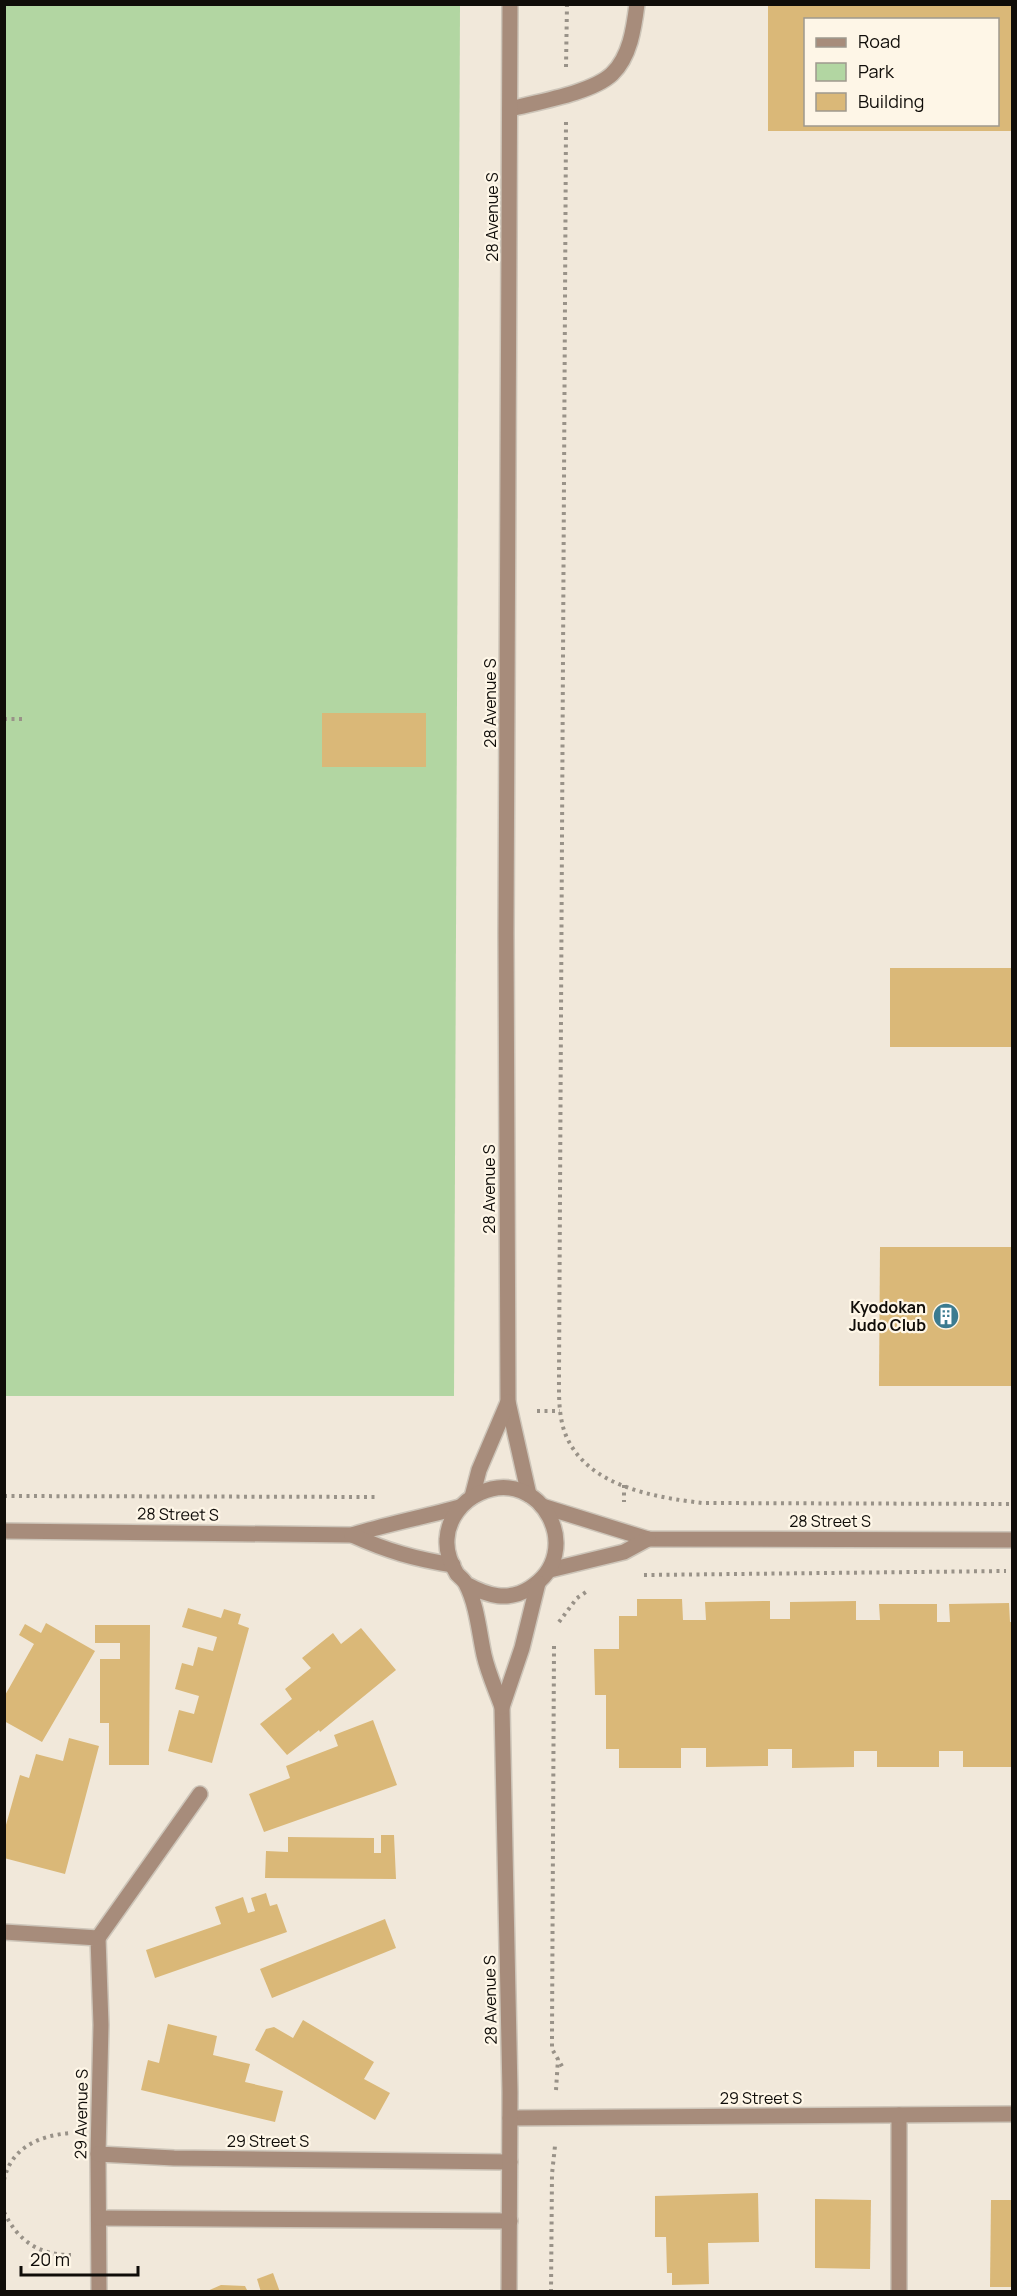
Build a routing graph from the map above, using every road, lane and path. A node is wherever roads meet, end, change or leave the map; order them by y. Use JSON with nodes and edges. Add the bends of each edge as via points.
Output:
{"nodes":[{"id":1,"x":510,"y":4,"type":"edge"},
{"id":2,"x":567,"y":4,"type":"edge"},
{"id":3,"x":637,"y":4,"type":"edge"},
{"id":4,"x":566,"y":94,"type":"junction"},
{"id":5,"x":510,"y":109,"type":"junction"},
{"id":6,"x":4,"y":719,"type":"edge"},
{"id":7,"x":26,"y":719,"type":"dead end"},
{"id":8,"x":508,"y":1402,"type":"junction"},
{"id":9,"x":529,"y":1495,"type":"junction"},
{"id":10,"x":4,"y":1496,"type":"edge"},
{"id":11,"x":389,"y":1497,"type":"dead end"},
{"id":12,"x":472,"y":1497,"type":"junction"},
{"id":13,"x":1012,"y":1504,"type":"edge"},
{"id":14,"x":542,"y":1506,"type":"junction"},
{"id":15,"x":459,"y":1507,"type":"junction"},
{"id":16,"x":4,"y":1531,"type":"edge"},
{"id":17,"x":352,"y":1535,"type":"junction"},
{"id":18,"x":648,"y":1539,"type":"junction"},
{"id":19,"x":1012,"y":1540,"type":"edge"},
{"id":20,"x":453,"y":1565,"type":"junction"},
{"id":21,"x":550,"y":1570,"type":"junction"},
{"id":22,"x":1012,"y":1571,"type":"edge"},
{"id":23,"x":635,"y":1575,"type":"dead end"},
{"id":24,"x":538,"y":1583,"type":"junction"},
{"id":25,"x":466,"y":1584,"type":"junction"},
{"id":26,"x":587,"y":1592,"type":"dead end"},
{"id":27,"x":556,"y":1628,"type":"dead end"},
{"id":28,"x":554,"y":1641,"type":"dead end"},
{"id":29,"x":502,"y":1707,"type":"junction"},
{"id":30,"x":200,"y":1794,"type":"dead end"},
{"id":31,"x":4,"y":1932,"type":"edge"},
{"id":32,"x":98,"y":1938,"type":"junction"},
{"id":33,"x":563,"y":2068,"type":"dead end"},
{"id":34,"x":1012,"y":2114,"type":"edge"},
{"id":35,"x":899,"y":2115,"type":"junction"},
{"id":36,"x":510,"y":2118,"type":"junction"},
{"id":37,"x":99,"y":2132,"type":"junction"},
{"id":38,"x":98,"y":2154,"type":"junction"},
{"id":39,"x":555,"y":2155,"type":"dead end"},
{"id":40,"x":510,"y":2162,"type":"junction"},
{"id":41,"x":4,"y":2180,"type":"edge"},
{"id":42,"x":4,"y":2212,"type":"edge"},
{"id":43,"x":99,"y":2218,"type":"junction"},
{"id":44,"x":510,"y":2221,"type":"junction"},
{"id":45,"x":99,"y":2255,"type":"junction"},
{"id":46,"x":99,"y":2292,"type":"edge"},
{"id":47,"x":509,"y":2292,"type":"edge"},
{"id":48,"x":551,"y":2292,"type":"edge"},
{"id":49,"x":899,"y":2292,"type":"edge"}],
"edges":[{"from":1,"to":5,"type":"street","name":"28 Avenue S"},
{"from":2,"to":4,"type":"path"},
{"from":3,"to":4,"type":"street","via":[[634,32],[612,74],[592,86]]},
{"from":4,"to":5,"type":"street"},
{"from":4,"to":13,"type":"path","via":[[559,1374],[560,1411],[567,1437],[581,1458],[603,1478],[682,1500]]},
{"from":5,"to":8,"type":"street","name":"28 Avenue S"},
{"from":6,"to":7,"type":"path"},
{"from":8,"to":9,"type":"street"},
{"from":8,"to":12,"type":"street","via":[[479,1470]]},
{"from":9,"to":12,"type":"street","via":[[506,1487]]},
{"from":9,"to":14,"type":"street"},
{"from":10,"to":11,"type":"path"},
{"from":12,"to":15,"type":"street"},
{"from":14,"to":18,"type":"street"},
{"from":14,"to":21,"type":"street","via":[[555,1531],[556,1550]]},
{"from":15,"to":17,"type":"street"},
{"from":15,"to":20,"type":"street","via":[[447,1539]]},
{"from":16,"to":17,"type":"street","name":"28 Street S"},
{"from":17,"to":20,"type":"street","via":[[416,1560]]},
{"from":18,"to":19,"type":"street","name":"28 Street S"},
{"from":18,"to":21,"type":"street","via":[[624,1552]]},
{"from":20,"to":25,"type":"street"},
{"from":21,"to":24,"type":"street"},
{"from":22,"to":23,"type":"path"},
{"from":24,"to":25,"type":"street","via":[[523,1593],[505,1597],[486,1594]]},
{"from":24,"to":29,"type":"street"},
{"from":25,"to":29,"type":"street","via":[[485,1660]]},
{"from":26,"to":27,"type":"path","via":[[564,1613]]},
{"from":28,"to":33,"type":"path","via":[[552,2049]]},
{"from":29,"to":36,"type":"street","name":"28 Avenue S"},
{"from":30,"to":32,"type":"street"},
{"from":31,"to":32,"type":"street"},
{"from":32,"to":37,"type":"street","name":"29 Avenue S"},
{"from":34,"to":35,"type":"street","name":"29 Street S"},
{"from":35,"to":36,"type":"street","name":"29 Street S"},
{"from":35,"to":49,"type":"street"},
{"from":36,"to":40,"type":"street","name":"28 Avenue S"},
{"from":37,"to":38,"type":"street","name":"29 Avenue S"},
{"from":37,"to":41,"type":"path","via":[[49,2134],[31,2142],[16,2155]]},
{"from":38,"to":40,"type":"street","name":"29 Street S"},
{"from":38,"to":43,"type":"street","name":"29 Avenue S"},
{"from":39,"to":48,"type":"path"},
{"from":40,"to":44,"type":"street","name":"28 Avenue S"},
{"from":42,"to":45,"type":"path","via":[[28,2244],[46,2253]]},
{"from":43,"to":44,"type":"street"},
{"from":43,"to":45,"type":"street","name":"29 Avenue S"},
{"from":44,"to":47,"type":"street","name":"28 Avenue S"},
{"from":45,"to":46,"type":"street","name":"29 Avenue S"}]}
